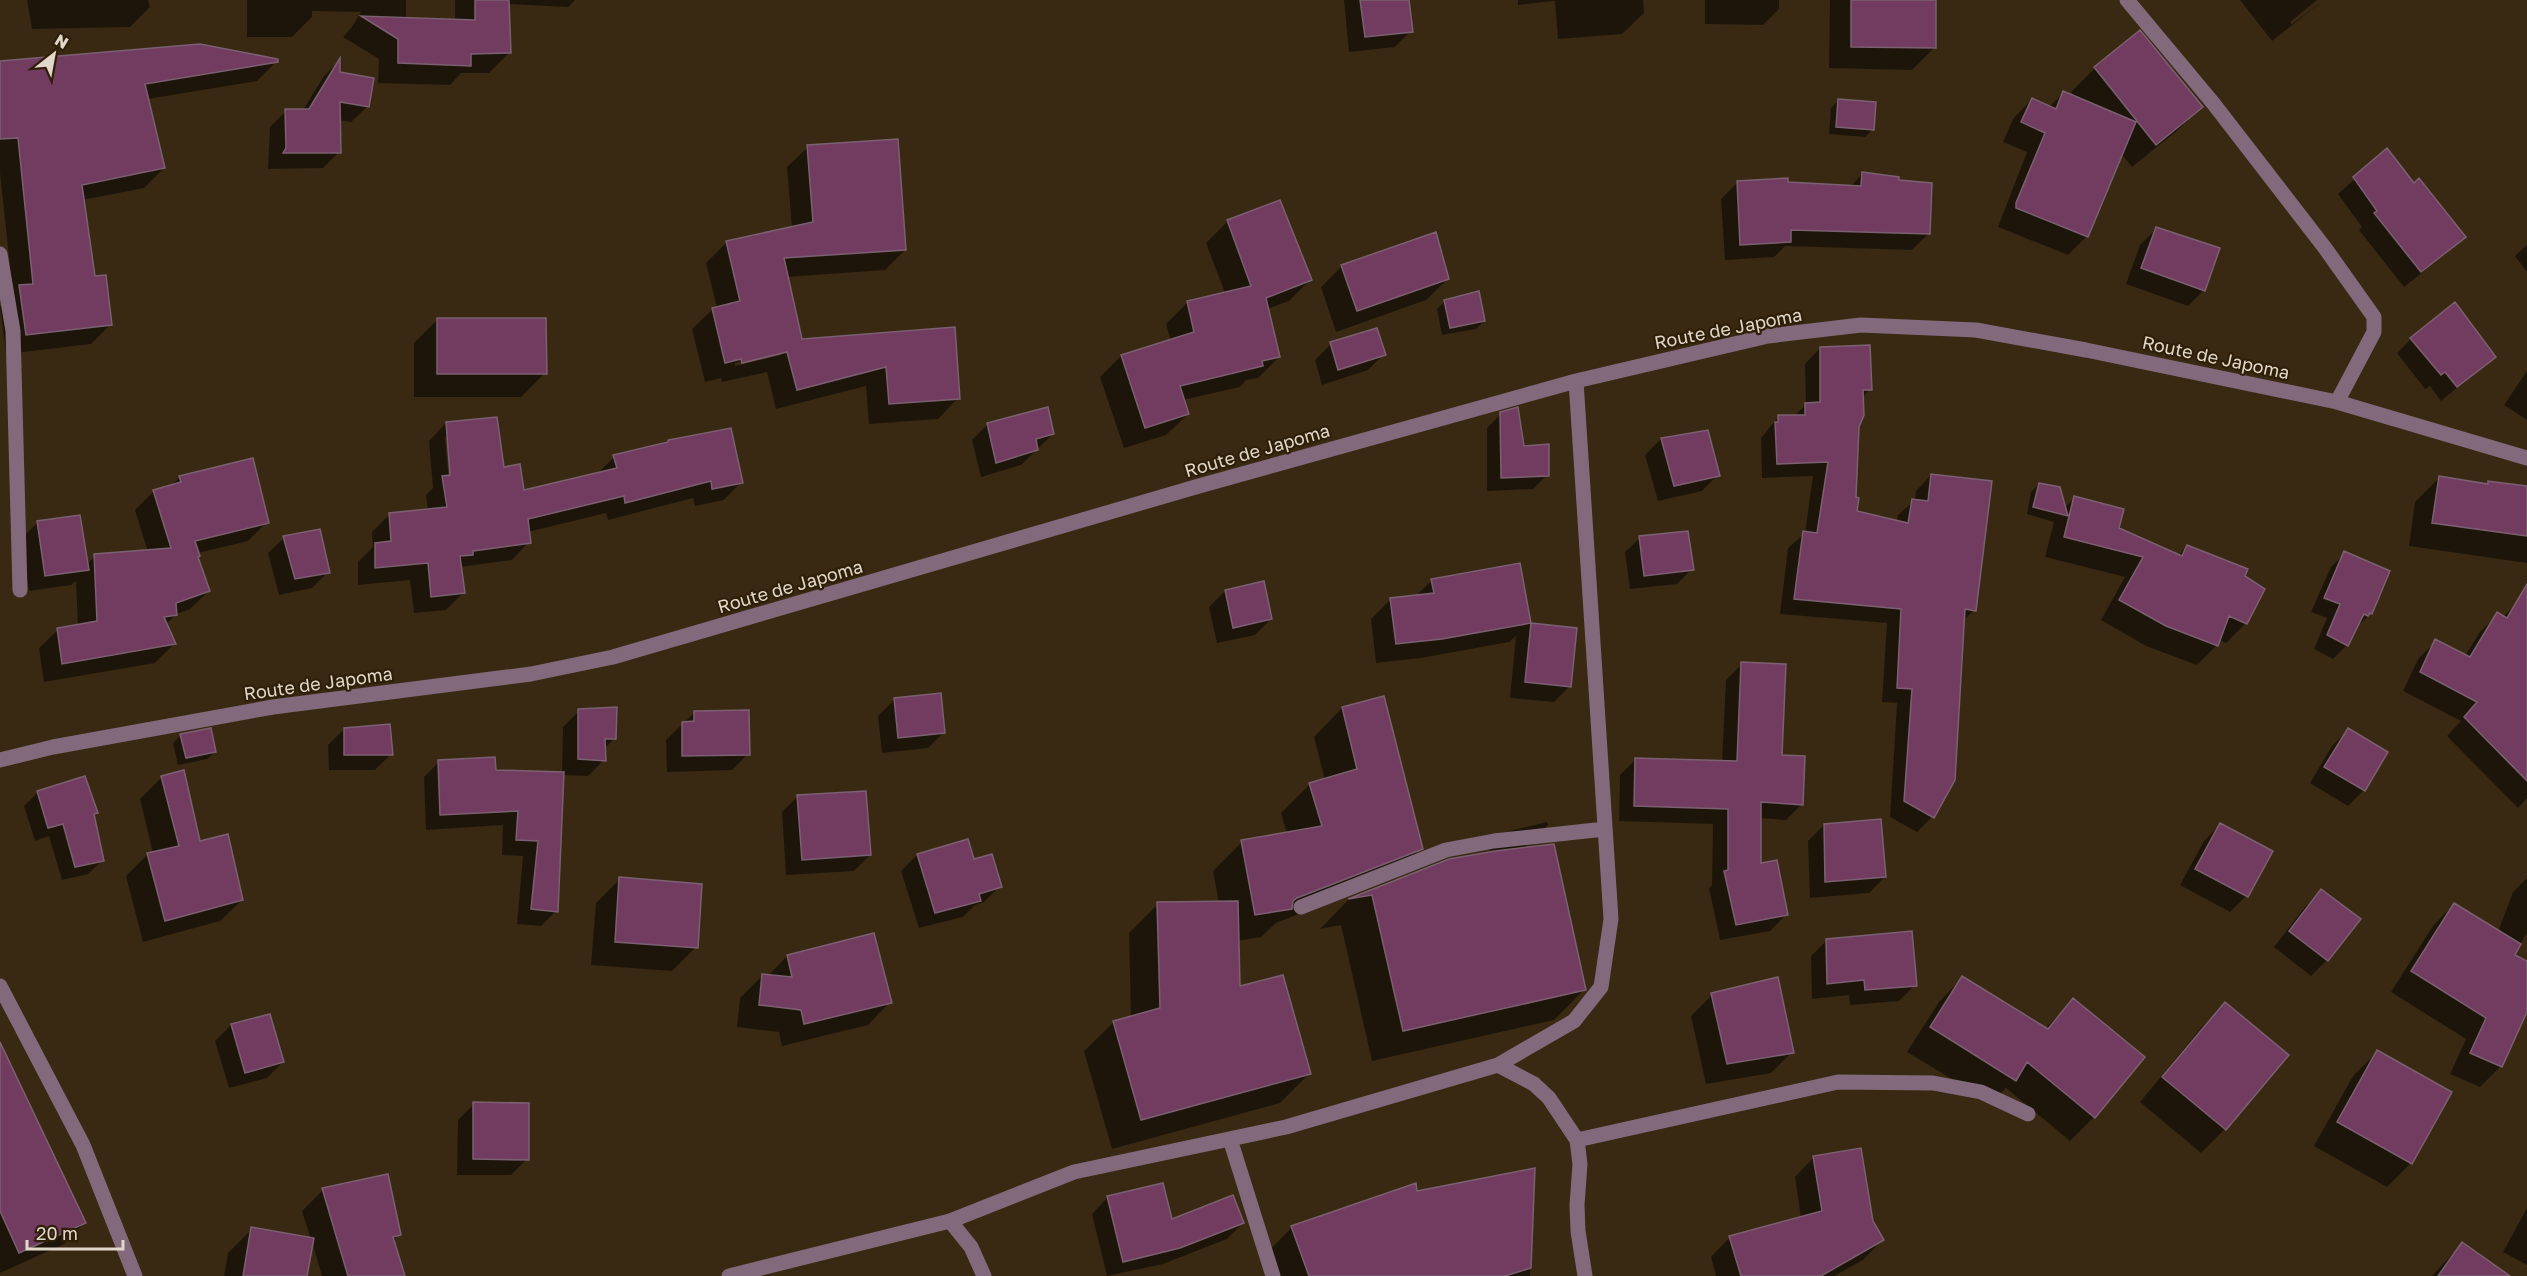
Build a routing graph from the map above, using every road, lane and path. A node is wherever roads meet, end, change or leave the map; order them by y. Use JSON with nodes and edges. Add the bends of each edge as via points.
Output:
{"nodes":[{"id":1,"x":2127,"y":0,"type":"edge"},
{"id":2,"x":0,"y":254,"type":"edge"},
{"id":3,"x":1576,"y":381,"type":"junction"},
{"id":4,"x":2337,"y":402,"type":"junction"},
{"id":5,"x":2527,"y":458,"type":"edge"},
{"id":6,"x":20,"y":590,"type":"dead end"},
{"id":7,"x":0,"y":760,"type":"edge"},
{"id":8,"x":1605,"y":829,"type":"junction"},
{"id":9,"x":1301,"y":908,"type":"dead end"},
{"id":10,"x":0,"y":986,"type":"edge"},
{"id":11,"x":1498,"y":1065,"type":"junction"},
{"id":12,"x":2028,"y":1114,"type":"dead end"},
{"id":13,"x":1230,"y":1139,"type":"junction"},
{"id":14,"x":1577,"y":1140,"type":"junction"},
{"id":15,"x":950,"y":1221,"type":"junction"},
{"id":16,"x":131,"y":1272,"type":"edge"},
{"id":17,"x":729,"y":1276,"type":"edge"},
{"id":18,"x":984,"y":1276,"type":"edge"},
{"id":19,"x":1273,"y":1276,"type":"edge"},
{"id":20,"x":1585,"y":1276,"type":"edge"}],
"edges":[{"from":1,"to":4,"type":"street","via":[[2213,103],[2374,317],[2374,332]]},
{"from":2,"to":6,"type":"street","via":[[13,331]]},
{"from":3,"to":4,"type":"street","name":"Route de Japoma","via":[[1768,336],[1861,325],[1976,330]]},
{"from":3,"to":7,"type":"street","name":"Route de Japoma","via":[[613,657],[531,674],[273,707]]},
{"from":3,"to":8,"type":"street"},
{"from":4,"to":5,"type":"street","name":"Route de Japoma"},
{"from":8,"to":9,"type":"street","via":[[1446,850]]},
{"from":8,"to":11,"type":"street","via":[[1611,920],[1601,987],[1574,1021]]},
{"from":10,"to":16,"type":"street","via":[[83,1145]]},
{"from":11,"to":13,"type":"street","via":[[1286,1127]]},
{"from":11,"to":14,"type":"street","via":[[1534,1084],[1550,1098]]},
{"from":12,"to":14,"type":"street","via":[[1981,1092],[1933,1083],[1838,1082]]},
{"from":13,"to":15,"type":"street","via":[[1074,1172]]},
{"from":13,"to":19,"type":"street"},
{"from":14,"to":20,"type":"street","via":[[1578,1231]]},
{"from":15,"to":17,"type":"street"},
{"from":15,"to":18,"type":"street","via":[[971,1247]]}]}
